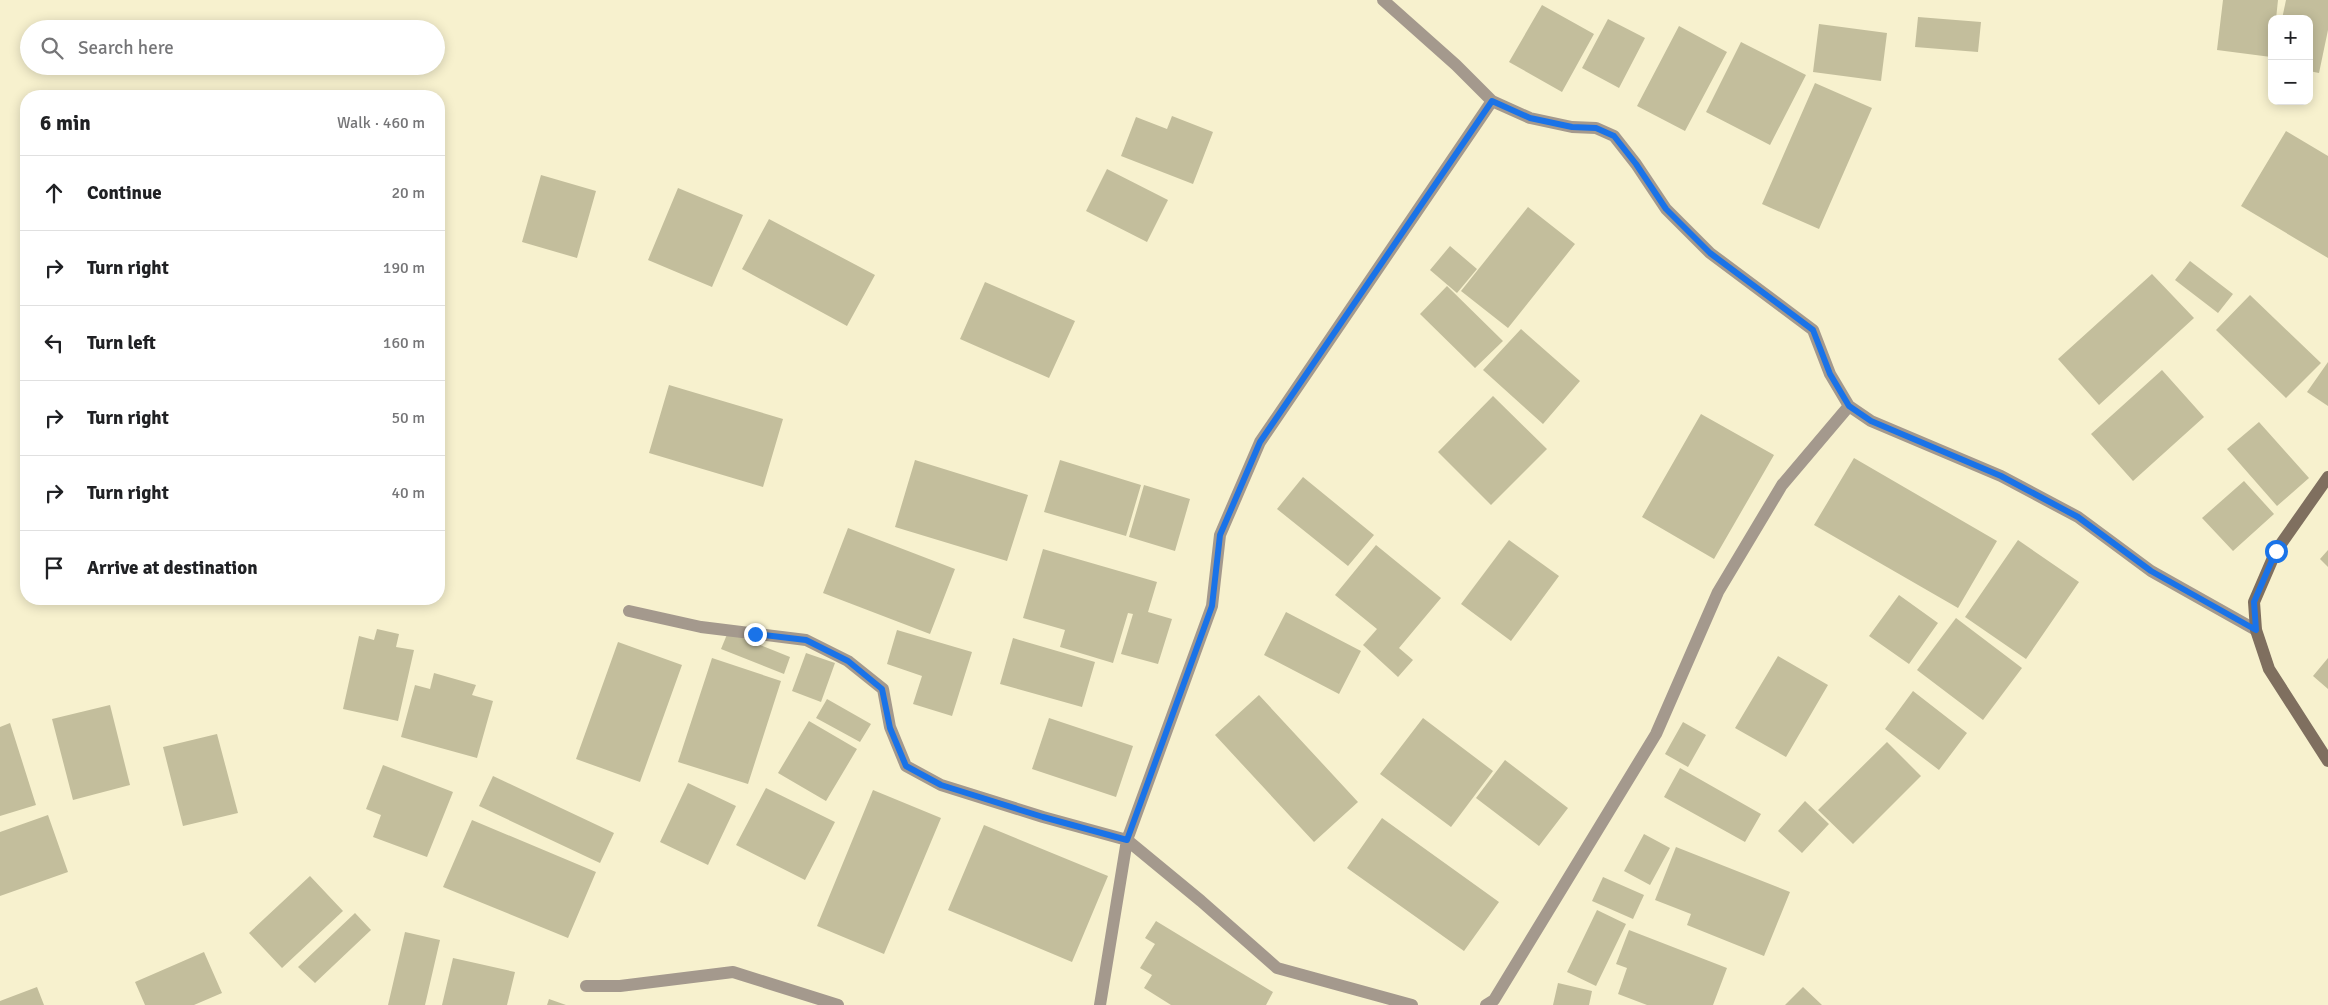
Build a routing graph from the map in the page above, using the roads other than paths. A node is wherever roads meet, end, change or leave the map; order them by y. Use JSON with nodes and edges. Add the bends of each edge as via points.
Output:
{"nodes":[{"id":1,"x":1383,"y":0,"type":"edge"},
{"id":2,"x":1492,"y":101,"type":"junction"},
{"id":3,"x":1849,"y":406,"type":"junction"},
{"id":4,"x":2328,"y":477,"type":"edge"},
{"id":5,"x":629,"y":611,"type":"dead end"},
{"id":6,"x":2256,"y":630,"type":"junction"},
{"id":7,"x":2328,"y":761,"type":"edge"},
{"id":8,"x":1127,"y":840,"type":"junction"},
{"id":9,"x":586,"y":986,"type":"dead end"},
{"id":10,"x":838,"y":1005,"type":"edge"},
{"id":11,"x":1100,"y":1005,"type":"edge"},
{"id":12,"x":1412,"y":1005,"type":"edge"},
{"id":13,"x":1486,"y":1005,"type":"edge"}],
"edges":[{"from":1,"to":2,"type":"street"},
{"from":2,"to":3,"type":"street","via":[[1530,118],[1572,127],[1596,128],[1614,136],[1666,209],[1710,253],[1813,330],[1830,374]]},
{"from":2,"to":8,"type":"street","via":[[1260,442],[1220,535],[1212,606]]},
{"from":3,"to":6,"type":"street","via":[[1871,421],[2001,476],[2078,517],[2151,571]]},
{"from":3,"to":13,"type":"street","via":[[1782,485],[1718,592],[1656,734],[1541,926],[1494,1000]]},
{"from":4,"to":6,"type":"street","via":[[2276,551],[2254,602]]},
{"from":5,"to":8,"type":"street","via":[[701,627],[806,640],[848,661],[882,689],[890,728],[906,766],[941,785]]},
{"from":6,"to":7,"type":"street","via":[[2269,668]]},
{"from":8,"to":11,"type":"street"},
{"from":8,"to":12,"type":"street","via":[[1277,968]]},
{"from":9,"to":10,"type":"street","via":[[620,986],[733,972]]}]}
